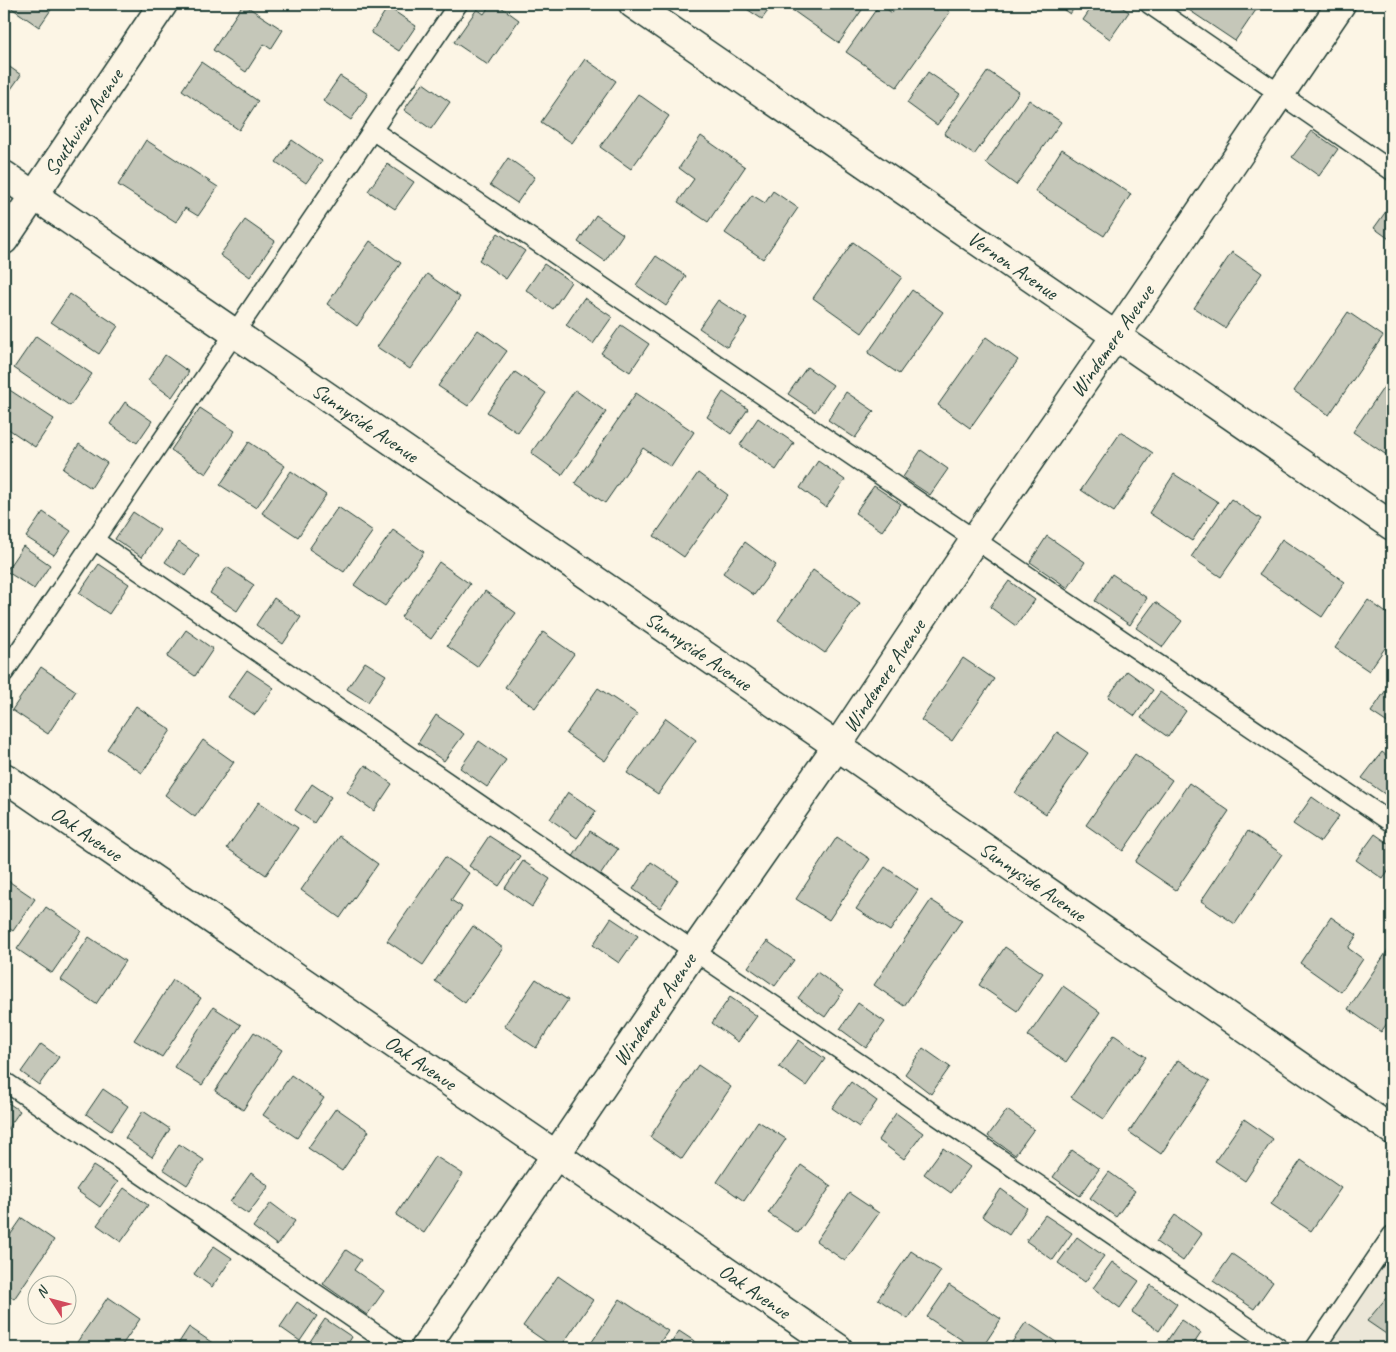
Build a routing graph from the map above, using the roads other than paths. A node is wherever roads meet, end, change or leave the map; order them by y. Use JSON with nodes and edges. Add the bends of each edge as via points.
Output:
{"nodes":[{"id":1,"x":163,"y":4,"type":"edge"},
{"id":2,"x":458,"y":4,"type":"edge"},
{"id":3,"x":634,"y":4,"type":"edge"},
{"id":4,"x":1149,"y":4,"type":"edge"},
{"id":5,"x":1341,"y":4,"type":"edge"},
{"id":6,"x":1280,"y":93,"type":"junction"},
{"id":7,"x":372,"y":130,"type":"junction"},
{"id":8,"x":1392,"y":171,"type":"edge"},
{"id":9,"x":4,"y":174,"type":"edge"},
{"id":10,"x":34,"y":195,"type":"junction"},
{"id":11,"x":4,"y":240,"type":"edge"},
{"id":12,"x":235,"y":333,"type":"junction"},
{"id":13,"x":1116,"y":336,"type":"junction"},
{"id":14,"x":1392,"y":526,"type":"edge"},
{"id":15,"x":975,"y":539,"type":"junction"},
{"id":16,"x":94,"y":540,"type":"junction"},
{"id":17,"x":4,"y":673,"type":"edge"},
{"id":18,"x":836,"y":746,"type":"junction"},
{"id":19,"x":4,"y":777,"type":"edge"},
{"id":20,"x":1392,"y":823,"type":"edge"},
{"id":21,"x":694,"y":951,"type":"junction"},
{"id":22,"x":4,"y":1082,"type":"edge"},
{"id":23,"x":1392,"y":1130,"type":"edge"},
{"id":24,"x":556,"y":1155,"type":"junction"},
{"id":25,"x":1392,"y":1235,"type":"edge"},
{"id":26,"x":396,"y":1348,"type":"edge"},
{"id":27,"x":426,"y":1348,"type":"edge"},
{"id":28,"x":838,"y":1348,"type":"edge"},
{"id":29,"x":1279,"y":1348,"type":"edge"},
{"id":30,"x":1315,"y":1348,"type":"edge"}],
"edges":[{"from":1,"to":10,"type":"street","name":"Southview Avenue"},
{"from":2,"to":7,"type":"lane"},
{"from":3,"to":13,"type":"street","name":"Vernon Avenue"},
{"from":4,"to":6,"type":"lane"},
{"from":5,"to":6,"type":"street","name":"Windemere Avenue"},
{"from":6,"to":8,"type":"lane"},
{"from":6,"to":13,"type":"street","name":"Windemere Avenue"},
{"from":7,"to":12,"type":"lane"},
{"from":7,"to":15,"type":"lane"},
{"from":9,"to":10,"type":"street","name":"Sunnyside Avenue"},
{"from":10,"to":11,"type":"street","name":"Southview Avenue"},
{"from":10,"to":12,"type":"street","name":"Sunnyside Avenue"},
{"from":12,"to":16,"type":"lane"},
{"from":12,"to":18,"type":"street","name":"Sunnyside Avenue"},
{"from":13,"to":14,"type":"street","name":"Vernon Avenue"},
{"from":13,"to":15,"type":"street","name":"Windemere Avenue"},
{"from":15,"to":18,"type":"street","name":"Windemere Avenue"},
{"from":15,"to":20,"type":"lane"},
{"from":16,"to":17,"type":"lane"},
{"from":16,"to":21,"type":"lane"},
{"from":18,"to":21,"type":"street","name":"Windemere Avenue"},
{"from":18,"to":23,"type":"street","name":"Sunnyside Avenue"},
{"from":19,"to":24,"type":"street","name":"Oak Avenue"},
{"from":21,"to":24,"type":"street","name":"Windemere Avenue"},
{"from":21,"to":29,"type":"lane"},
{"from":22,"to":26,"type":"lane"},
{"from":24,"to":27,"type":"street","name":"Windemere Avenue"},
{"from":24,"to":28,"type":"street","name":"Oak Avenue"},
{"from":25,"to":30,"type":"lane"}]}
